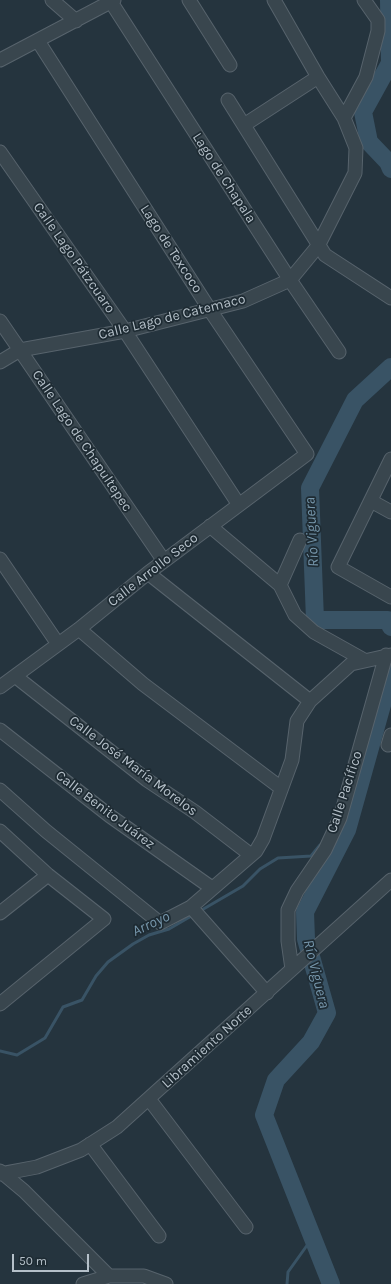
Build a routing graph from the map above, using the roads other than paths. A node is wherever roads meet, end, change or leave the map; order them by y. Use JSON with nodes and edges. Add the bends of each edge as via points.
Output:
{"nodes":[{"id":1,"x":52,"y":0,"type":"edge"},
{"id":2,"x":189,"y":0,"type":"edge"},
{"id":3,"x":274,"y":0,"type":"edge"},
{"id":4,"x":364,"y":0,"type":"edge"},
{"id":5,"x":113,"y":1,"type":"edge"},
{"id":6,"x":76,"y":21,"type":"junction"},
{"id":7,"x":38,"y":41,"type":"junction"},
{"id":8,"x":2,"y":56,"type":"edge"},
{"id":9,"x":230,"y":65,"type":"dead end"},
{"id":10,"x":318,"y":77,"type":"junction"},
{"id":11,"x":228,"y":100,"type":"dead end"},
{"id":12,"x":344,"y":118,"type":"junction"},
{"id":13,"x":244,"y":125,"type":"junction"},
{"id":14,"x":0,"y":152,"type":"edge"},
{"id":15,"x":318,"y":246,"type":"junction"},
{"id":16,"x":290,"y":280,"type":"junction"},
{"id":17,"x":391,"y":298,"type":"edge"},
{"id":18,"x":210,"y":310,"type":"junction"},
{"id":19,"x":0,"y":321,"type":"edge"},
{"id":20,"x":125,"y":331,"type":"junction"},
{"id":21,"x":20,"y":350,"type":"junction"},
{"id":22,"x":339,"y":352,"type":"dead end"},
{"id":23,"x":0,"y":362,"type":"edge"},
{"id":24,"x":307,"y":454,"type":"joint"},
{"id":25,"x":391,"y":459,"type":"edge"},
{"id":26,"x":371,"y":501,"type":"junction"},
{"id":27,"x":239,"y":505,"type":"junction"},
{"id":28,"x":391,"y":512,"type":"edge"},
{"id":29,"x":210,"y":526,"type":"junction"},
{"id":30,"x":300,"y":540,"type":"dead end"},
{"id":31,"x":0,"y":559,"type":"edge"},
{"id":32,"x":164,"y":561,"type":"junction"},
{"id":33,"x":148,"y":573,"type":"junction"},
{"id":34,"x":280,"y":585,"type":"junction"},
{"id":35,"x":391,"y":597,"type":"edge"},
{"id":36,"x":79,"y":629,"type":"junction"},
{"id":37,"x":58,"y":644,"type":"junction"},
{"id":38,"x":388,"y":655,"type":"edge"},
{"id":39,"x":364,"y":660,"type":"junction"},
{"id":40,"x":15,"y":676,"type":"junction"},
{"id":41,"x":0,"y":687,"type":"edge"},
{"id":42,"x":310,"y":700,"type":"junction"},
{"id":43,"x":0,"y":730,"type":"edge"},
{"id":44,"x":281,"y":788,"type":"junction"},
{"id":45,"x":0,"y":790,"type":"edge"},
{"id":46,"x":0,"y":831,"type":"edge"},
{"id":47,"x":251,"y":855,"type":"junction"},
{"id":48,"x":48,"y":875,"type":"junction"},
{"id":49,"x":391,"y":880,"type":"edge"},
{"id":50,"x":212,"y":888,"type":"junction"},
{"id":51,"x":196,"y":912,"type":"junction"},
{"id":52,"x":0,"y":913,"type":"edge"},
{"id":53,"x":297,"y":965,"type":"junction"},
{"id":54,"x":267,"y":993,"type":"junction"},
{"id":55,"x":0,"y":1004,"type":"edge"},
{"id":56,"x":149,"y":1099,"type":"junction"},
{"id":57,"x":90,"y":1144,"type":"junction"},
{"id":58,"x":1,"y":1173,"type":"edge"},
{"id":59,"x":246,"y":1227,"type":"dead end"},
{"id":60,"x":159,"y":1236,"type":"dead end"},
{"id":61,"x":109,"y":1276,"type":"junction"},
{"id":62,"x":83,"y":1284,"type":"edge"},
{"id":63,"x":166,"y":1284,"type":"edge"}],
"edges":[{"from":1,"to":6,"type":"street"},
{"from":2,"to":9,"type":"street"},
{"from":3,"to":10,"type":"street"},
{"from":4,"to":12,"type":"street","via":[[378,20],[378,31],[366,77]]},
{"from":5,"to":6,"type":"street"},
{"from":5,"to":16,"type":"street","name":"Lago de Chapala"},
{"from":6,"to":7,"type":"street"},
{"from":7,"to":8,"type":"street"},
{"from":7,"to":18,"type":"street","name":"Lago de Texcoco"},
{"from":10,"to":12,"type":"street"},
{"from":10,"to":13,"type":"street"},
{"from":11,"to":13,"type":"street"},
{"from":12,"to":15,"type":"street","name":"Calle Lago de Catemaco","via":[[356,148],[355,173]]},
{"from":13,"to":15,"type":"street"},
{"from":14,"to":20,"type":"street","name":"Calle Lago Pátzcuaro"},
{"from":15,"to":16,"type":"street","name":"Calle Lago de Catemaco"},
{"from":15,"to":17,"type":"street","via":[[325,255]]},
{"from":16,"to":18,"type":"street","name":"Calle Lago de Catemaco","via":[[243,301]]},
{"from":16,"to":22,"type":"street","name":"Lago de Chapala"},
{"from":18,"to":20,"type":"street","name":"Calle Lago de Catemaco"},
{"from":18,"to":24,"type":"street","name":"Lago de Texcoco"},
{"from":19,"to":21,"type":"street","name":"Calle Lago de Chapultepec"},
{"from":20,"to":21,"type":"street","name":"Calle Lago de Catemaco"},
{"from":20,"to":27,"type":"street","name":"Calle Lago Pátzcuaro"},
{"from":21,"to":23,"type":"street","name":"Calle Lago de Catemaco"},
{"from":21,"to":32,"type":"street","name":"Calle Lago de Chapultepec"},
{"from":24,"to":27,"type":"street","name":"Calle Arrollo Seco"},
{"from":25,"to":26,"type":"street"},
{"from":26,"to":28,"type":"street"},
{"from":26,"to":35,"type":"street","via":[[338,567]]},
{"from":27,"to":29,"type":"street","name":"Calle Arrollo Seco"},
{"from":29,"to":32,"type":"street","name":"Calle Arrollo Seco"},
{"from":29,"to":34,"type":"street"},
{"from":30,"to":34,"type":"street"},
{"from":31,"to":37,"type":"street"},
{"from":32,"to":33,"type":"street","name":"Calle Arrollo Seco"},
{"from":33,"to":36,"type":"street","name":"Calle Arrollo Seco"},
{"from":33,"to":42,"type":"street"},
{"from":34,"to":39,"type":"street","via":[[295,615],[309,627]]},
{"from":36,"to":37,"type":"street","name":"Calle Arrollo Seco"},
{"from":36,"to":44,"type":"street","via":[[142,684]]},
{"from":37,"to":40,"type":"street","name":"Calle Arrollo Seco"},
{"from":38,"to":39,"type":"street"},
{"from":38,"to":53,"type":"street","name":"Calle Pacífico","via":[[340,818],[326,847],[297,891],[288,910],[288,941]]},
{"from":39,"to":42,"type":"street","via":[[351,664]]},
{"from":40,"to":41,"type":"street","name":"Calle Arrollo Seco"},
{"from":40,"to":47,"type":"street","name":"Calle José María Morelos","via":[[147,780],[195,812]]},
{"from":42,"to":44,"type":"street","via":[[297,721],[292,760]]},
{"from":43,"to":50,"type":"street","name":"Calle Benito Juárez","via":[[110,816]]},
{"from":44,"to":47,"type":"street","via":[[263,839]]},
{"from":45,"to":51,"type":"street","via":[[46,831],[160,923]]},
{"from":46,"to":48,"type":"street"},
{"from":47,"to":50,"type":"street","via":[[233,873]]},
{"from":48,"to":52,"type":"street"},
{"from":48,"to":55,"type":"street","via":[[104,919]]},
{"from":49,"to":53,"type":"street","name":"Libramiento Norte"},
{"from":50,"to":51,"type":"street"},
{"from":51,"to":54,"type":"street"},
{"from":53,"to":54,"type":"street","name":"Libramiento Norte"},
{"from":54,"to":56,"type":"street","name":"Libramiento Norte"},
{"from":56,"to":57,"type":"street","name":"Libramiento Norte","via":[[117,1127]]},
{"from":56,"to":59,"type":"street"},
{"from":57,"to":58,"type":"street","name":"Libramiento Norte","via":[[81,1150],[37,1166]]},
{"from":57,"to":60,"type":"street"},
{"from":58,"to":61,"type":"street","via":[[24,1191]]},
{"from":61,"to":62,"type":"street"},
{"from":61,"to":63,"type":"street","via":[[144,1276]]}]}
